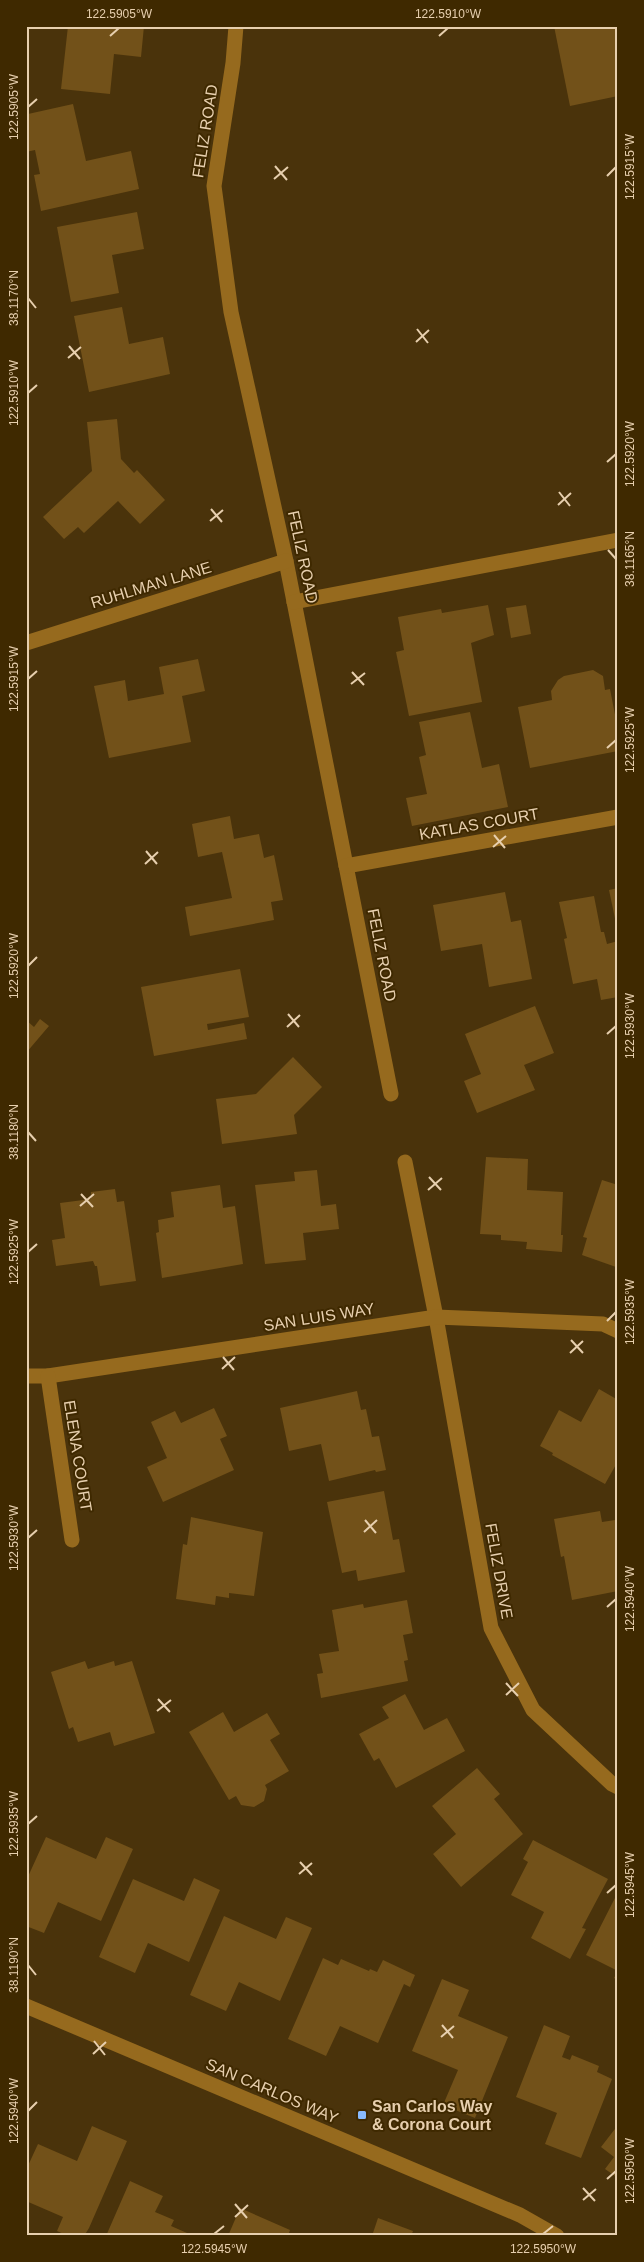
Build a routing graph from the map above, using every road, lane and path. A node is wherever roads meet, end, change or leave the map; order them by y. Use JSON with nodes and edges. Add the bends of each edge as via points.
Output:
{"nodes":[{"id":1,"x":236,"y":26,"type":"edge"},
{"id":2,"x":618,"y":540,"type":"edge"},
{"id":3,"x":286,"y":561,"type":"junction"},
{"id":4,"x":294,"y":602,"type":"junction"},
{"id":5,"x":26,"y":643,"type":"edge"},
{"id":6,"x":618,"y":817,"type":"edge"},
{"id":7,"x":346,"y":866,"type":"junction"},
{"id":8,"x":391,"y":1094,"type":"dead end"},
{"id":9,"x":405,"y":1162,"type":"dead end"},
{"id":10,"x":436,"y":1318,"type":"junction"},
{"id":11,"x":618,"y":1332,"type":"edge"},
{"id":12,"x":26,"y":1376,"type":"edge"},
{"id":13,"x":48,"y":1376,"type":"junction"},
{"id":14,"x":72,"y":1540,"type":"dead end"},
{"id":15,"x":618,"y":1786,"type":"edge"},
{"id":16,"x":26,"y":2006,"type":"edge"},
{"id":17,"x":557,"y":2236,"type":"edge"}],
"edges":[{"from":1,"to":3,"type":"street","name":"FELIZ ROAD","via":[[214,186],[231,312]]},
{"from":2,"to":4,"type":"street"},
{"from":3,"to":4,"type":"street","name":"FELIZ ROAD"},
{"from":3,"to":5,"type":"street","name":"RUHLMAN LANE"},
{"from":4,"to":7,"type":"street","name":"FELIZ ROAD"},
{"from":6,"to":7,"type":"street","name":"KATLAS COURT"},
{"from":7,"to":8,"type":"street","name":"FELIZ ROAD"},
{"from":9,"to":10,"type":"street"},
{"from":10,"to":11,"type":"street","name":"SAN LUIS WAY","via":[[604,1324]]},
{"from":10,"to":13,"type":"street","name":"SAN LUIS WAY"},
{"from":10,"to":15,"type":"street","name":"FELIZ DRIVE","via":[[491,1628],[533,1710],[612,1784]]},
{"from":12,"to":13,"type":"street","name":"SAN LUIS WAY"},
{"from":13,"to":14,"type":"street","name":"ELENA COURT"},
{"from":16,"to":17,"type":"street","name":"SAN CARLOS WAY","via":[[520,2215]]}]}
